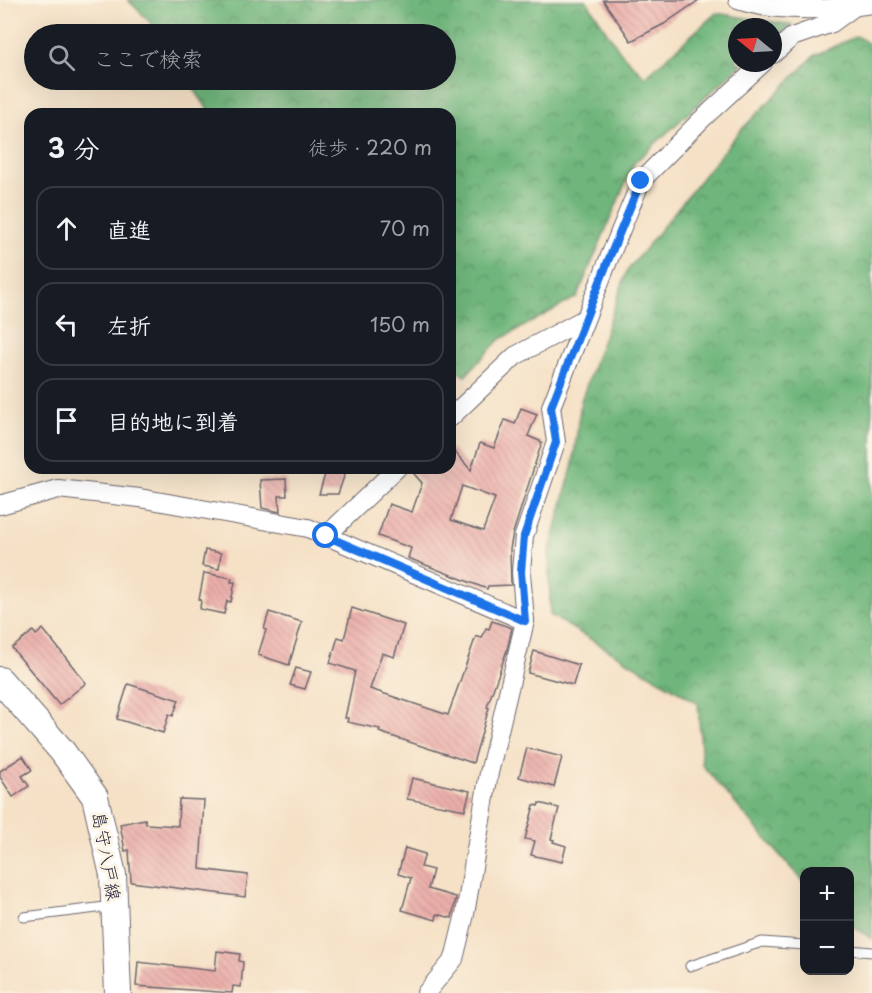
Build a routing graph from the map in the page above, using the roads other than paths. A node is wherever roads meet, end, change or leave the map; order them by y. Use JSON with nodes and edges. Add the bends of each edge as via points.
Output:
{"nodes":[{"id":1,"x":738,"y":0,"type":"edge"},
{"id":2,"x":864,"y":5,"type":"edge"},
{"id":3,"x":782,"y":46,"type":"edge"},
{"id":4,"x":753,"y":72,"type":"edge"},
{"id":5,"x":584,"y":319,"type":"junction"},
{"id":6,"x":456,"y":412,"type":"edge"},
{"id":7,"x":391,"y":474,"type":"edge"},
{"id":8,"x":0,"y":505,"type":"edge"},
{"id":9,"x":326,"y":536,"type":"junction"},
{"id":10,"x":525,"y":621,"type":"junction"},
{"id":11,"x":0,"y":680,"type":"edge"},
{"id":12,"x":116,"y":906,"type":"junction"},
{"id":13,"x":24,"y":917,"type":"dead end"},
{"id":14,"x":800,"y":945,"type":"edge"},
{"id":15,"x":854,"y":950,"type":"edge"},
{"id":16,"x":872,"y":952,"type":"edge"},
{"id":17,"x":690,"y":966,"type":"dead end"},
{"id":18,"x":118,"y":993,"type":"edge"},
{"id":19,"x":426,"y":993,"type":"edge"}],
"edges":[{"from":1,"to":2,"type":"street","via":[[753,5],[799,8]]},
{"from":2,"to":3,"type":"street","via":[[832,23],[792,37]]},
{"from":4,"to":5,"type":"street","via":[[641,181]]},
{"from":5,"to":6,"type":"street","via":[[515,356]]},
{"from":5,"to":10,"type":"street","via":[[551,407],[556,442],[524,536],[521,572]]},
{"from":7,"to":9,"type":"street"},
{"from":8,"to":9,"type":"street","via":[[58,489],[140,498],[308,528]]},
{"from":9,"to":10,"type":"street"},
{"from":10,"to":19,"type":"street","via":[[489,773],[454,959]]},
{"from":11,"to":12,"type":"main road","name":"島守八戸線","via":[[62,751],[95,797]]},
{"from":12,"to":13,"type":"lane"},
{"from":12,"to":18,"type":"main road","name":"島守八戸線"},
{"from":14,"to":17,"type":"lane","via":[[762,942]]},
{"from":15,"to":16,"type":"lane"}]}
